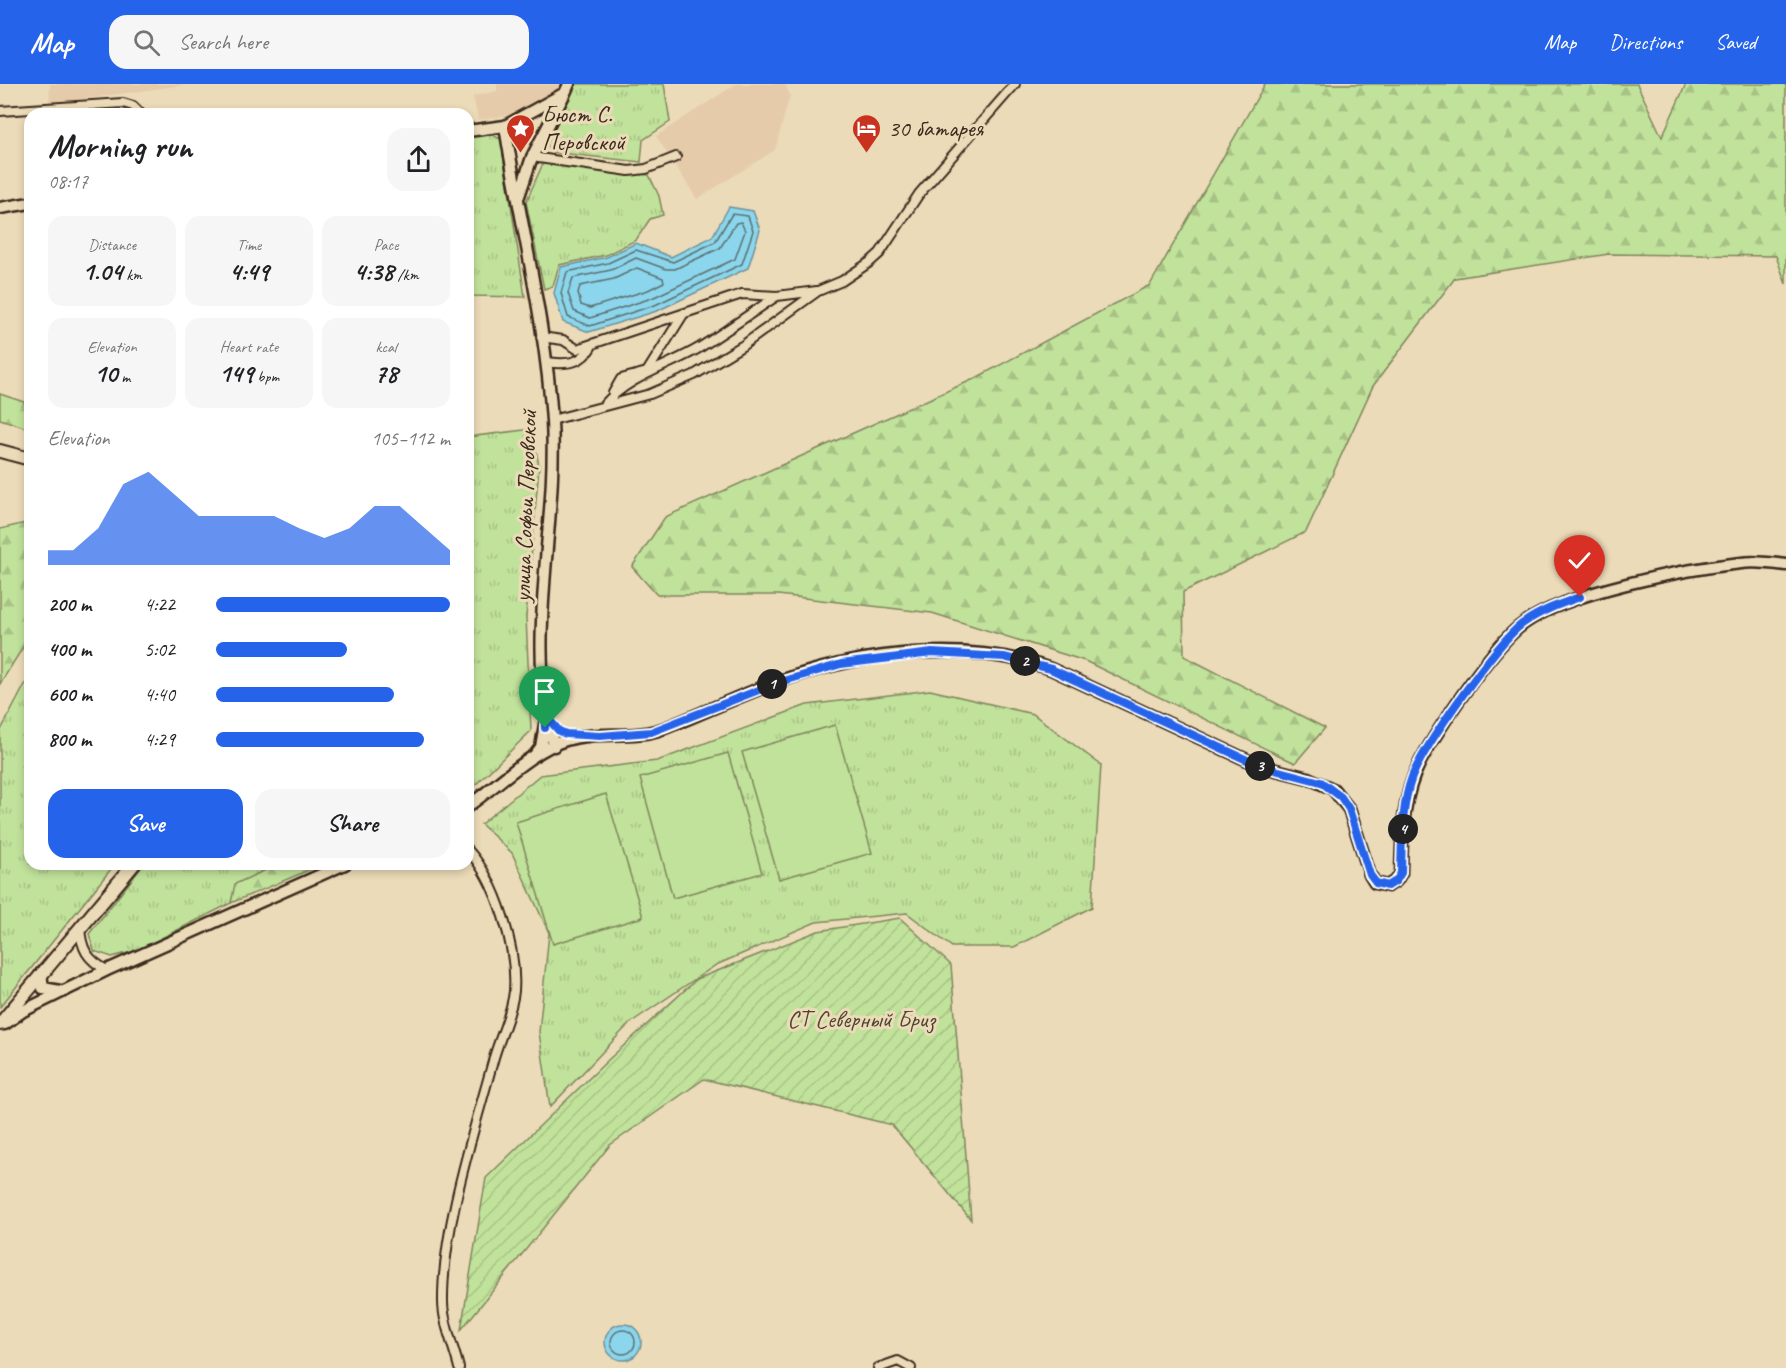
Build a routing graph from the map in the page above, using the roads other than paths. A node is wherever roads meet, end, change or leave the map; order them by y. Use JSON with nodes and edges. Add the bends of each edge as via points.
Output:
{"nodes":[{"id":1,"x":1016,"y":84,"type":"edge"},
{"id":2,"x":567,"y":88,"type":"edge"},
{"id":3,"x":46,"y":108,"type":"edge"},
{"id":4,"x":135,"y":108,"type":"edge"},
{"id":5,"x":24,"y":109,"type":"edge"},
{"id":6,"x":0,"y":111,"type":"edge"},
{"id":7,"x":505,"y":126,"type":"junction"},
{"id":8,"x":474,"y":130,"type":"edge"},
{"id":9,"x":676,"y":157,"type":"dead end"},
{"id":10,"x":532,"y":158,"type":"junction"},
{"id":11,"x":24,"y":204,"type":"edge"},
{"id":12,"x":517,"y":205,"type":"junction"},
{"id":13,"x":0,"y":208,"type":"edge"},
{"id":14,"x":818,"y":291,"type":"junction"},
{"id":15,"x":777,"y":296,"type":"junction"},
{"id":16,"x":684,"y":313,"type":"junction"},
{"id":17,"x":541,"y":337,"type":"junction"},
{"id":18,"x":593,"y":344,"type":"junction"},
{"id":19,"x":546,"y":362,"type":"junction"},
{"id":20,"x":647,"y":372,"type":"junction"},
{"id":21,"x":603,"y":406,"type":"junction"},
{"id":22,"x":552,"y":420,"type":"junction"},
{"id":23,"x":0,"y":451,"type":"edge"},
{"id":24,"x":24,"y":457,"type":"edge"},
{"id":25,"x":1786,"y":565,"type":"edge"},
{"id":26,"x":545,"y":715,"type":"junction"},
{"id":27,"x":600,"y":736,"type":"junction"},
{"id":28,"x":554,"y":746,"type":"junction"},
{"id":29,"x":530,"y":760,"type":"junction"},
{"id":30,"x":474,"y":802,"type":"edge"},
{"id":31,"x":474,"y":857,"type":"edge"},
{"id":32,"x":129,"y":870,"type":"edge"},
{"id":33,"x":332,"y":870,"type":"edge"},
{"id":34,"x":80,"y":925,"type":"junction"},
{"id":35,"x":107,"y":970,"type":"junction"},
{"id":36,"x":41,"y":973,"type":"junction"},
{"id":37,"x":26,"y":991,"type":"junction"},
{"id":38,"x":64,"y":991,"type":"junction"},
{"id":39,"x":0,"y":1026,"type":"edge"},
{"id":40,"x":459,"y":1368,"type":"edge"},
{"id":41,"x":878,"y":1368,"type":"edge"},
{"id":42,"x":911,"y":1368,"type":"edge"}],
"edges":[{"from":1,"to":14,"type":"street","via":[[919,194],[880,253],[842,281]]},
{"from":2,"to":7,"type":"main road"},
{"from":2,"to":10,"type":"main road"},
{"from":3,"to":4,"type":"street","via":[[123,103]]},
{"from":5,"to":6,"type":"street"},
{"from":7,"to":8,"type":"main road"},
{"from":7,"to":12,"type":"main road","name":"улица Софьи Перовской"},
{"from":9,"to":10,"type":"street","via":[[629,171]]},
{"from":10,"to":12,"type":"main road"},
{"from":11,"to":13,"type":"main road"},
{"from":12,"to":17,"type":"main road","name":"улица Софьи Перовской"},
{"from":14,"to":15,"type":"street"},
{"from":14,"to":21,"type":"street","via":[[694,375],[650,394]]},
{"from":15,"to":16,"type":"street","via":[[742,294]]},
{"from":15,"to":20,"type":"street","via":[[697,349]]},
{"from":16,"to":18,"type":"street"},
{"from":16,"to":20,"type":"street"},
{"from":17,"to":18,"type":"street","via":[[563,340],[577,350]]},
{"from":17,"to":19,"type":"main road","name":"улица Софьи Перовской"},
{"from":18,"to":19,"type":"street","via":[[586,357],[568,365]]},
{"from":19,"to":22,"type":"main road","name":"улица Софьи Перовской"},
{"from":20,"to":21,"type":"street","via":[[621,379]]},
{"from":21,"to":22,"type":"street"},
{"from":22,"to":26,"type":"main road","name":"улица Софьи Перовской","via":[[542,616]]},
{"from":23,"to":24,"type":"main road"},
{"from":25,"to":27,"type":"main road","via":[[1743,562],[1695,570],[1554,606],[1522,625],[1489,661],[1420,762],[1406,799],[1401,873],[1388,886],[1376,883],[1370,875],[1349,809],[1341,797],[1321,782],[1260,766],[1051,669],[1004,657],[932,653],[841,664],[774,684],[657,730]]},
{"from":26,"to":27,"type":"main road","via":[[559,731]]},
{"from":26,"to":28,"type":"main road","name":"улица Софьи Перовской"},
{"from":26,"to":29,"type":"main road","via":[[544,738]]},
{"from":27,"to":28,"type":"main road","via":[[565,740]]},
{"from":28,"to":29,"type":"main road"},
{"from":29,"to":30,"type":"main road"},
{"from":31,"to":40,"type":"street","via":[[489,882],[513,952],[514,993],[450,1232],[443,1303]]},
{"from":32,"to":34,"type":"main road"},
{"from":33,"to":35,"type":"main road"},
{"from":34,"to":35,"type":"street","via":[[81,944],[89,958]]},
{"from":34,"to":36,"type":"main road"},
{"from":35,"to":38,"type":"main road"},
{"from":36,"to":37,"type":"main road"},
{"from":36,"to":38,"type":"main road","via":[[43,988]]},
{"from":37,"to":38,"type":"main road","via":[[37,997]]},
{"from":37,"to":39,"type":"main road"},
{"from":38,"to":39,"type":"main road"},
{"from":41,"to":42,"type":"street","via":[[898,1361]]}]}
